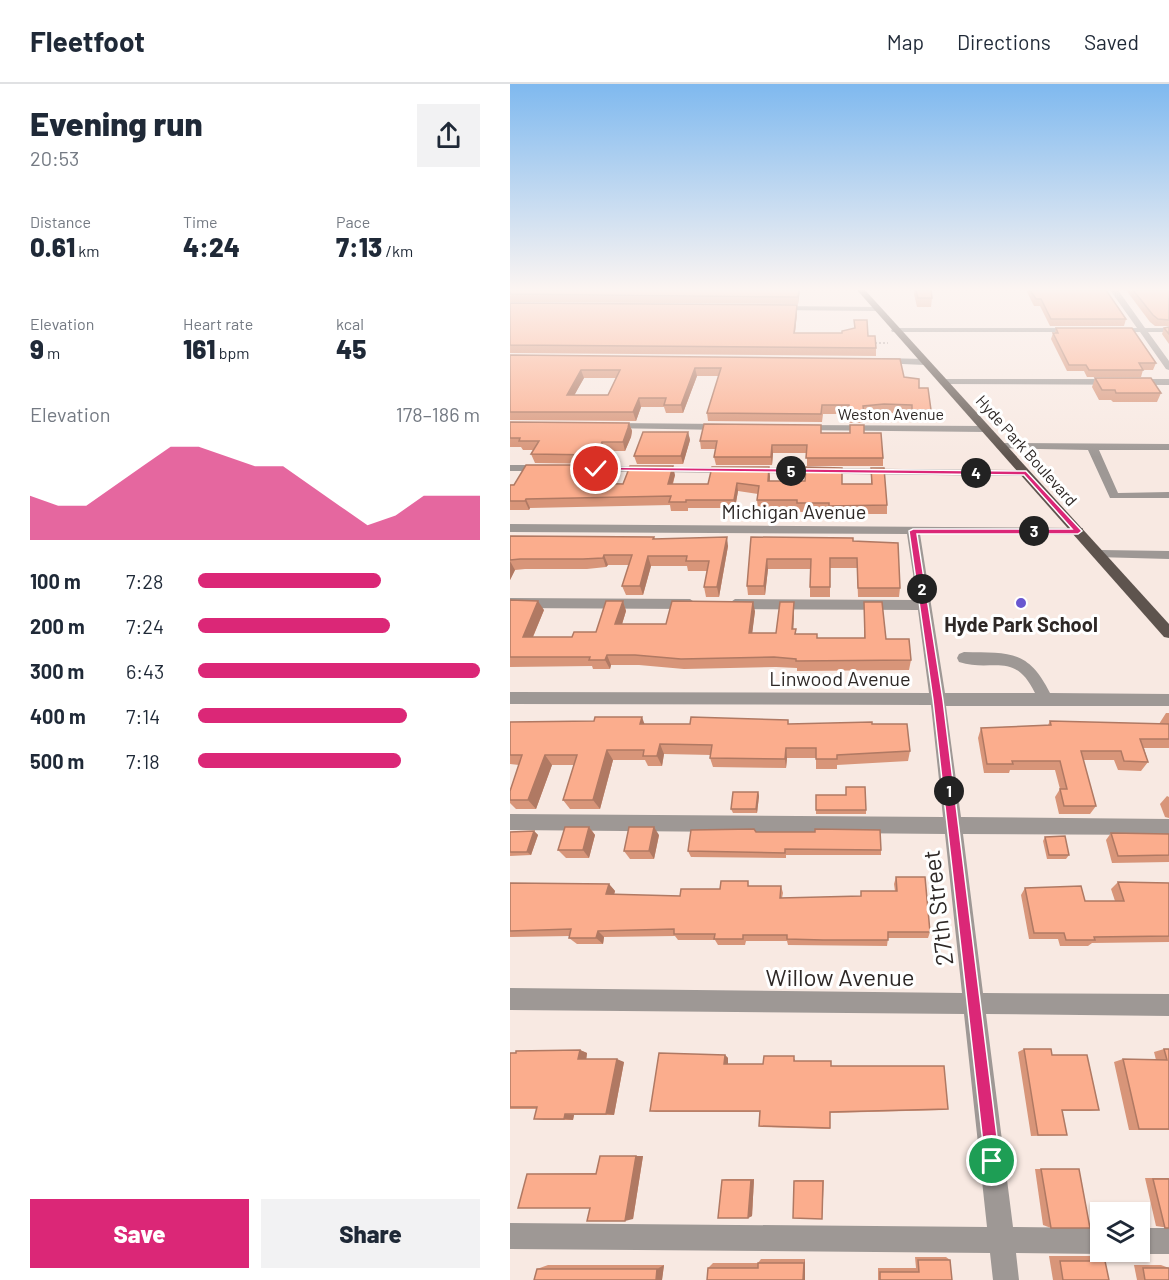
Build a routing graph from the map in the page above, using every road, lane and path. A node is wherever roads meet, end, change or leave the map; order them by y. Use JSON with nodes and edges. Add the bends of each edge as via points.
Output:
{"nodes":[{"id":1,"x":910,"y":346,"type":"edge"},
{"id":2,"x":1155,"y":346,"type":"edge"},
{"id":3,"x":874,"y":361,"type":"edge"},
{"id":4,"x":925,"y":362,"type":"junction"},
{"id":5,"x":1169,"y":367,"type":"edge"},
{"id":6,"x":945,"y":382,"type":"junction"},
{"id":7,"x":1169,"y":382,"type":"edge"},
{"id":8,"x":603,"y":426,"type":"edge"},
{"id":9,"x":732,"y":427,"type":"edge"},
{"id":10,"x":786,"y":428,"type":"edge"},
{"id":11,"x":985,"y":429,"type":"junction"},
{"id":12,"x":1001,"y":446,"type":"junction"},
{"id":13,"x":1092,"y":446,"type":"junction"},
{"id":14,"x":1169,"y":447,"type":"edge"},
{"id":15,"x":510,"y":468,"type":"edge"},
{"id":16,"x":1026,"y":473,"type":"junction"},
{"id":17,"x":1169,"y":495,"type":"edge"},
{"id":18,"x":510,"y":528,"type":"edge"},
{"id":19,"x":913,"y":531,"type":"junction"},
{"id":20,"x":1078,"y":531,"type":"junction"},
{"id":21,"x":1100,"y":554,"type":"junction"},
{"id":22,"x":1169,"y":555,"type":"edge"},
{"id":23,"x":510,"y":603,"type":"edge"},
{"id":24,"x":699,"y":604,"type":"edge"},
{"id":25,"x":723,"y":604,"type":"edge"},
{"id":26,"x":924,"y":605,"type":"junction"},
{"id":27,"x":1169,"y":633,"type":"edge"},
{"id":28,"x":964,"y":658,"type":"dead end"},
{"id":29,"x":510,"y":698,"type":"edge"},
{"id":30,"x":938,"y":700,"type":"junction"},
{"id":31,"x":1046,"y":700,"type":"junction"},
{"id":32,"x":1169,"y":700,"type":"edge"},
{"id":33,"x":510,"y":822,"type":"edge"},
{"id":34,"x":953,"y":825,"type":"junction"},
{"id":35,"x":1169,"y":827,"type":"edge"},
{"id":36,"x":510,"y":999,"type":"edge"},
{"id":37,"x":974,"y":1002,"type":"junction"},
{"id":38,"x":1169,"y":1005,"type":"edge"},
{"id":39,"x":510,"y":1236,"type":"edge"},
{"id":40,"x":1002,"y":1241,"type":"junction"},
{"id":41,"x":1090,"y":1241,"type":"edge"},
{"id":42,"x":1150,"y":1241,"type":"edge"},
{"id":43,"x":1169,"y":1241,"type":"edge"},
{"id":44,"x":1006,"y":1280,"type":"edge"}],
"edges":[{"from":1,"to":4,"type":"main road","name":"Hyde Park Boulevard"},
{"from":2,"to":5,"type":"street"},
{"from":3,"to":4,"type":"street"},
{"from":4,"to":6,"type":"main road","name":"Hyde Park Boulevard"},
{"from":6,"to":7,"type":"street"},
{"from":6,"to":11,"type":"main road","name":"Hyde Park Boulevard"},
{"from":8,"to":9,"type":"street"},
{"from":10,"to":11,"type":"street","name":"Weston Avenue"},
{"from":11,"to":12,"type":"main road","name":"Hyde Park Boulevard"},
{"from":12,"to":13,"type":"street"},
{"from":12,"to":16,"type":"main road","name":"Hyde Park Boulevard"},
{"from":13,"to":14,"type":"street"},
{"from":13,"to":17,"type":"street","via":[[1114,496]]},
{"from":15,"to":16,"type":"street"},
{"from":16,"to":20,"type":"main road","name":"Hyde Park Boulevard"},
{"from":18,"to":19,"type":"street","name":"Michigan Avenue"},
{"from":19,"to":20,"type":"street","name":"Michigan Avenue"},
{"from":19,"to":26,"type":"street","name":"27th Street"},
{"from":20,"to":21,"type":"main road","name":"Hyde Park Boulevard"},
{"from":21,"to":22,"type":"street"},
{"from":21,"to":27,"type":"main road","name":"Hyde Park Boulevard"},
{"from":23,"to":24,"type":"street"},
{"from":25,"to":26,"type":"street"},
{"from":26,"to":30,"type":"street","name":"27th Street"},
{"from":28,"to":31,"type":"street","via":[[1016,661],[1026,666]]},
{"from":29,"to":30,"type":"street","name":"Linwood Avenue"},
{"from":30,"to":31,"type":"street","name":"Linwood Avenue"},
{"from":30,"to":34,"type":"street","name":"27th Street"},
{"from":31,"to":32,"type":"street","name":"Linwood Avenue"},
{"from":33,"to":34,"type":"street"},
{"from":34,"to":35,"type":"street"},
{"from":34,"to":37,"type":"street","name":"27th Street"},
{"from":36,"to":37,"type":"street","name":"Willow Avenue"},
{"from":37,"to":38,"type":"street","name":"Willow Avenue"},
{"from":37,"to":40,"type":"street","name":"27th Street"},
{"from":39,"to":40,"type":"street"},
{"from":40,"to":41,"type":"street"},
{"from":40,"to":44,"type":"street","name":"27th Street"},
{"from":42,"to":43,"type":"street"}]}
